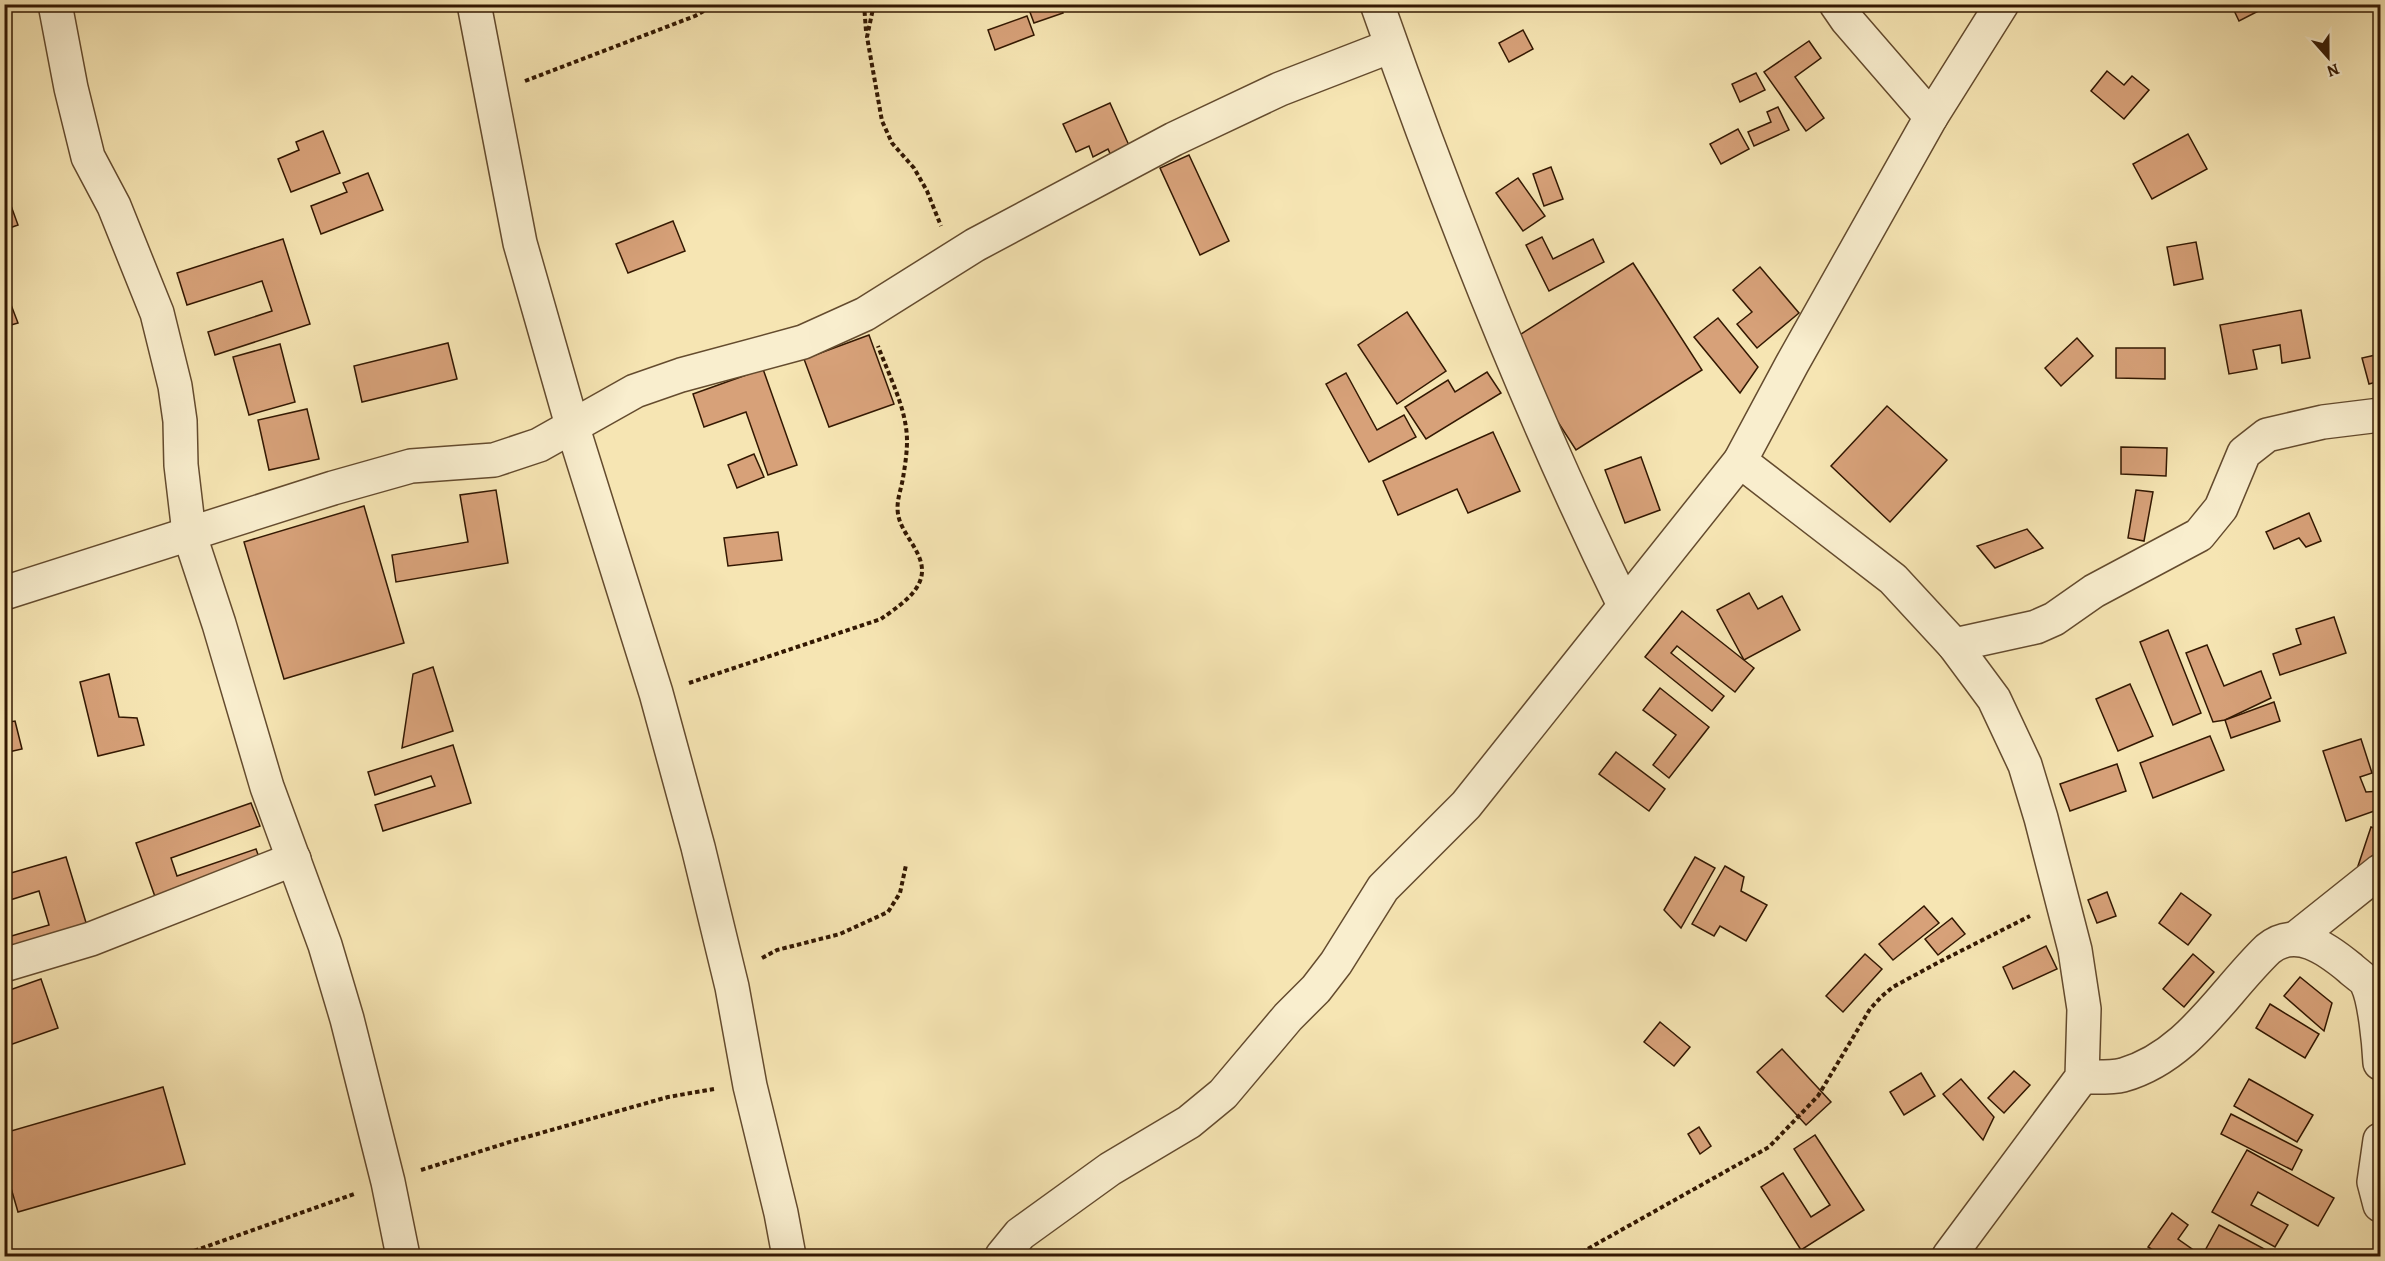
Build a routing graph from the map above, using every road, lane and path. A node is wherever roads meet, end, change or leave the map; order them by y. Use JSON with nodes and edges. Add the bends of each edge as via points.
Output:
{"nodes":[{"id":1,"x":55,"y":4,"type":"edge"},
{"id":2,"x":474,"y":4,"type":"edge"},
{"id":3,"x":716,"y":4,"type":"edge"},
{"id":4,"x":864,"y":4,"type":"edge"},
{"id":5,"x":874,"y":4,"type":"edge"},
{"id":6,"x":1377,"y":4,"type":"edge"},
{"id":7,"x":1836,"y":4,"type":"edge"},
{"id":8,"x":2002,"y":4,"type":"edge"},
{"id":9,"x":867,"y":37,"type":"junction"},
{"id":10,"x":1391,"y":45,"type":"junction"},
{"id":11,"x":490,"y":94,"type":"junction"},
{"id":12,"x":1931,"y":117,"type":"junction"},
{"id":13,"x":933,"y":272,"type":"junction"},
{"id":14,"x":866,"y":314,"type":"junction"},
{"id":15,"x":2380,"y":415,"type":"edge"},
{"id":16,"x":572,"y":425,"type":"junction"},
{"id":17,"x":1740,"y":461,"type":"junction"},
{"id":18,"x":189,"y":533,"type":"junction"},
{"id":19,"x":4,"y":593,"type":"edge"},
{"id":20,"x":1624,"y":605,"type":"junction"},
{"id":21,"x":1954,"y":645,"type":"junction"},
{"id":22,"x":656,"y":693,"type":"junction"},
{"id":23,"x":294,"y":859,"type":"junction"},
{"id":24,"x":906,"y":865,"type":"dead end"},
{"id":25,"x":2380,"y":872,"type":"edge"},
{"id":26,"x":2062,"y":900,"type":"junction"},
{"id":27,"x":2296,"y":938,"type":"junction"},
{"id":28,"x":4,"y":965,"type":"edge"},
{"id":29,"x":732,"y":987,"type":"junction"},
{"id":30,"x":2380,"y":1063,"type":"edge"},
{"id":31,"x":2082,"y":1077,"type":"junction"},
{"id":32,"x":750,"y":1086,"type":"junction"},
{"id":33,"x":2380,"y":1140,"type":"edge"},
{"id":34,"x":388,"y":1182,"type":"junction"},
{"id":35,"x":2380,"y":1205,"type":"edge"},
{"id":36,"x":180,"y":1257,"type":"edge"},
{"id":37,"x":403,"y":1257,"type":"edge"},
{"id":38,"x":789,"y":1257,"type":"edge"},
{"id":39,"x":1002,"y":1257,"type":"edge"},
{"id":40,"x":1575,"y":1257,"type":"edge"},
{"id":41,"x":1949,"y":1257,"type":"edge"}],
"edges":[{"from":1,"to":18,"type":"street","via":[[88,157],[114,206],[157,313],[175,386]]},
{"from":2,"to":11,"type":"street"},
{"from":3,"to":11,"type":"path","via":[[695,16]]},
{"from":4,"to":9,"type":"path"},
{"from":5,"to":9,"type":"path"},
{"from":6,"to":10,"type":"street"},
{"from":7,"to":12,"type":"street"},
{"from":8,"to":12,"type":"street"},
{"from":9,"to":13,"type":"path","via":[[882,121],[892,143],[914,168],[927,191],[940,224],[944,253]]},
{"from":10,"to":13,"type":"street","via":[[1280,89],[1174,139],[975,245]]},
{"from":10,"to":20,"type":"street","via":[[1489,305]]},
{"from":11,"to":16,"type":"street","via":[[520,243]]},
{"from":12,"to":17,"type":"street"},
{"from":13,"to":14,"type":"street"},
{"from":14,"to":16,"type":"street","via":[[803,342],[635,391]]},
{"from":14,"to":22,"type":"path","via":[[904,414],[903,478],[897,512],[922,572],[918,586],[881,619]]},
{"from":15,"to":21,"type":"street","via":[[2323,422],[2267,435],[2244,453],[2221,508],[2199,535],[2094,591],[2054,619],[2036,627]]},
{"from":16,"to":18,"type":"street","via":[[539,445],[494,460],[411,466]]},
{"from":16,"to":22,"type":"street"},
{"from":17,"to":20,"type":"street"},
{"from":17,"to":21,"type":"street","via":[[1893,579]]},
{"from":18,"to":19,"type":"street"},
{"from":18,"to":23,"type":"street","via":[[267,788]]},
{"from":20,"to":39,"type":"street","via":[[1466,805],[1383,888],[1316,989],[1222,1094],[1189,1122],[1110,1168],[1020,1234]]},
{"from":21,"to":26,"type":"street","via":[[1994,699],[2025,765]]},
{"from":22,"to":29,"type":"street"},
{"from":23,"to":28,"type":"street","via":[[91,939]]},
{"from":23,"to":34,"type":"street","via":[[347,1019]]},
{"from":24,"to":29,"type":"path","via":[[900,893],[888,912],[840,934],[768,954]]},
{"from":25,"to":27,"type":"street"},
{"from":26,"to":31,"type":"street","via":[[2084,1009]]},
{"from":26,"to":40,"type":"path","via":[[1893,987],[1870,1009],[1818,1096],[1769,1147]]},
{"from":27,"to":30,"type":"street","via":[[2330,951],[2367,983]]},
{"from":27,"to":31,"type":"street","via":[[2276,942],[2268,949],[2187,1039],[2155,1063],[2121,1076]]},
{"from":29,"to":32,"type":"street"},
{"from":31,"to":41,"type":"street"},
{"from":32,"to":34,"type":"path","via":[[668,1097],[451,1159]]},
{"from":32,"to":38,"type":"street"},
{"from":33,"to":35,"type":"street","via":[[2373,1182]]},
{"from":34,"to":36,"type":"path"},
{"from":34,"to":37,"type":"street"}]}
